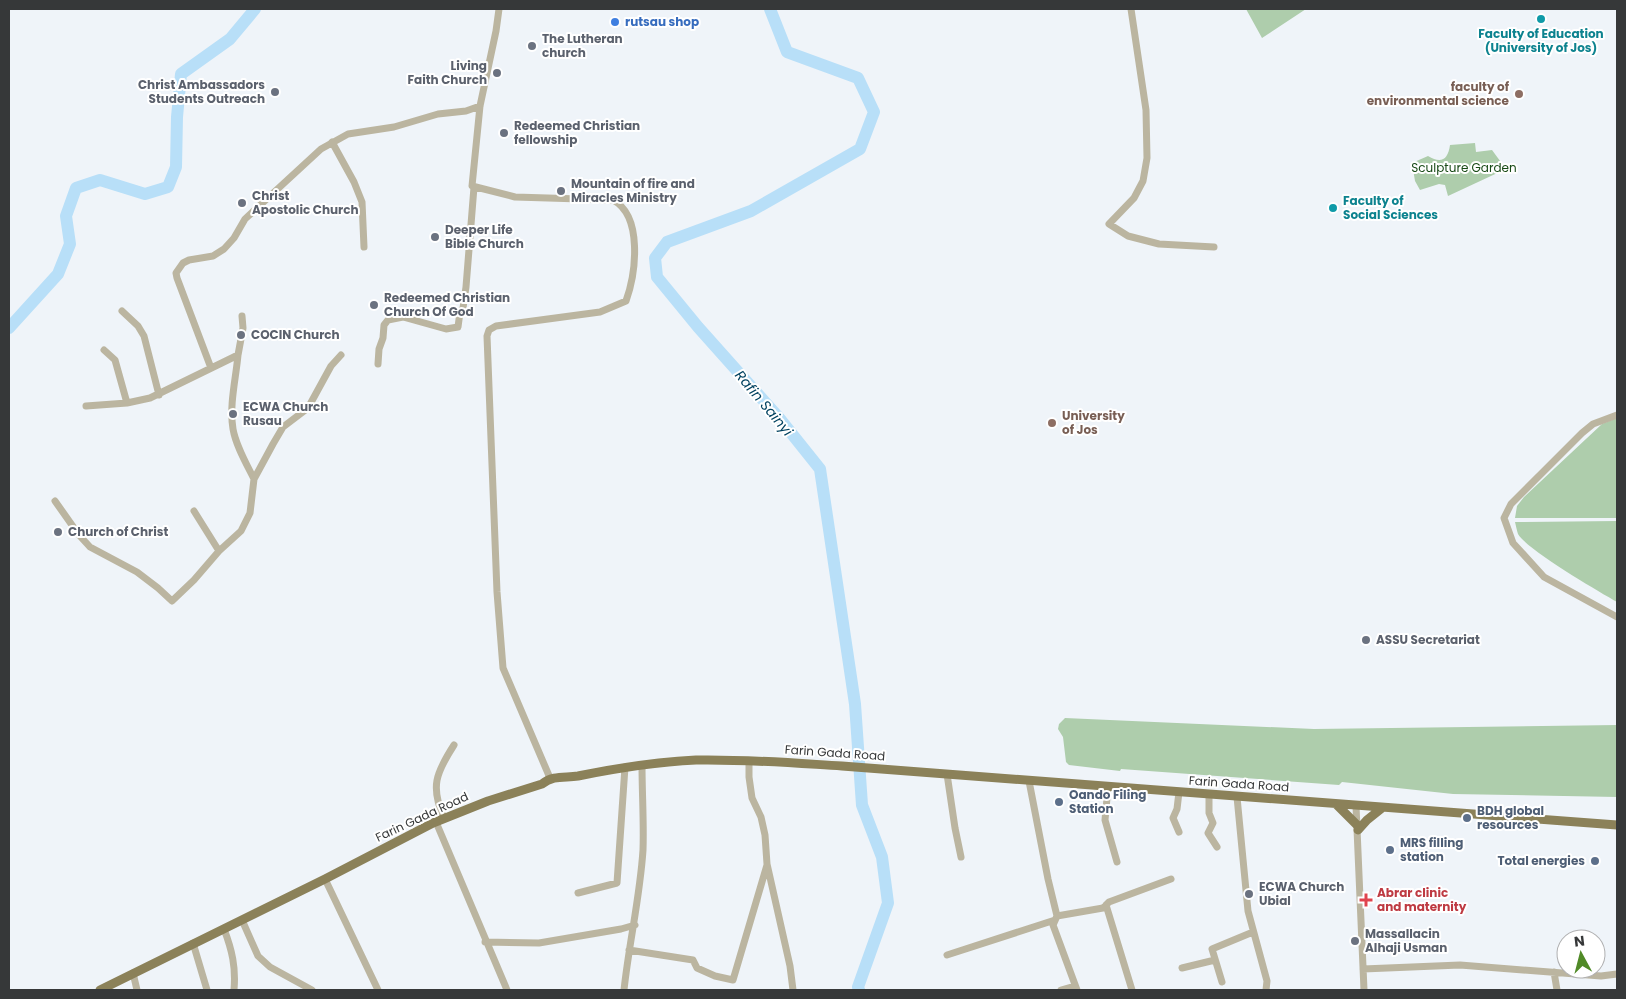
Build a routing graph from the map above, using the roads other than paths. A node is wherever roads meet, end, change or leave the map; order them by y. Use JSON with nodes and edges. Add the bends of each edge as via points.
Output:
{"nodes":[{"id":1,"x":499,"y":9,"type":"edge"},
{"id":2,"x":1131,"y":9,"type":"edge"},
{"id":3,"x":480,"y":106,"type":"junction"},
{"id":4,"x":332,"y":142,"type":"junction"},
{"id":5,"x":474,"y":187,"type":"junction"},
{"id":6,"x":364,"y":247,"type":"dead end"},
{"id":7,"x":1214,"y":247,"type":"dead end"},
{"id":8,"x":122,"y":311,"type":"dead end"},
{"id":9,"x":242,"y":316,"type":"dead end"},
{"id":10,"x":104,"y":350,"type":"dead end"},
{"id":11,"x":238,"y":355,"type":"junction"},
{"id":12,"x":341,"y":355,"type":"dead end"},
{"id":13,"x":378,"y":364,"type":"dead end"},
{"id":14,"x":211,"y":368,"type":"junction"},
{"id":15,"x":158,"y":395,"type":"junction"},
{"id":16,"x":127,"y":403,"type":"junction"},
{"id":17,"x":86,"y":406,"type":"dead end"},
{"id":18,"x":1617,"y":415,"type":"edge"},
{"id":19,"x":254,"y":479,"type":"junction"},
{"id":20,"x":55,"y":501,"type":"dead end"},
{"id":21,"x":194,"y":511,"type":"dead end"},
{"id":22,"x":219,"y":551,"type":"junction"},
{"id":23,"x":1617,"y":617,"type":"edge"},
{"id":24,"x":454,"y":746,"type":"dead end"},
{"id":25,"x":749,"y":761,"type":"junction"},
{"id":26,"x":642,"y":765,"type":"junction"},
{"id":27,"x":625,"y":768,"type":"junction"},
{"id":28,"x":947,"y":774,"type":"junction"},
{"id":29,"x":550,"y":778,"type":"junction"},
{"id":30,"x":1029,"y":781,"type":"junction"},
{"id":31,"x":1108,"y":787,"type":"junction"},
{"id":32,"x":1179,"y":792,"type":"junction"},
{"id":33,"x":1209,"y":795,"type":"junction"},
{"id":34,"x":1237,"y":797,"type":"junction"},
{"id":35,"x":1335,"y":804,"type":"junction"},
{"id":36,"x":1356,"y":806,"type":"junction"},
{"id":37,"x":1382,"y":808,"type":"junction"},
{"id":38,"x":440,"y":820,"type":"junction"},
{"id":39,"x":1617,"y":825,"type":"edge"},
{"id":40,"x":1358,"y":828,"type":"junction"},
{"id":41,"x":1179,"y":832,"type":"dead end"},
{"id":42,"x":1217,"y":847,"type":"dead end"},
{"id":43,"x":961,"y":857,"type":"dead end"},
{"id":44,"x":1117,"y":862,"type":"dead end"},
{"id":45,"x":767,"y":864,"type":"junction"},
{"id":46,"x":325,"y":879,"type":"junction"},
{"id":47,"x":1171,"y":879,"type":"dead end"},
{"id":48,"x":578,"y":892,"type":"dead end"},
{"id":49,"x":1106,"y":905,"type":"junction"},
{"id":50,"x":1056,"y":918,"type":"junction"},
{"id":51,"x":242,"y":920,"type":"junction"},
{"id":52,"x":634,"y":925,"type":"junction"},
{"id":53,"x":224,"y":929,"type":"junction"},
{"id":54,"x":1252,"y":932,"type":"junction"},
{"id":55,"x":486,"y":942,"type":"junction"},
{"id":56,"x":193,"y":943,"type":"junction"},
{"id":57,"x":629,"y":950,"type":"junction"},
{"id":58,"x":948,"y":955,"type":"dead end"},
{"id":59,"x":1215,"y":960,"type":"junction"},
{"id":60,"x":1182,"y":968,"type":"dead end"},
{"id":61,"x":1363,"y":969,"type":"junction"},
{"id":62,"x":1554,"y":972,"type":"junction"},
{"id":63,"x":133,"y":973,"type":"junction"},
{"id":64,"x":1617,"y":974,"type":"edge"},
{"id":65,"x":1222,"y":982,"type":"dead end"},
{"id":66,"x":1076,"y":988,"type":"edge"},
{"id":67,"x":100,"y":990,"type":"edge"},
{"id":68,"x":137,"y":990,"type":"edge"},
{"id":69,"x":207,"y":990,"type":"edge"},
{"id":70,"x":234,"y":990,"type":"edge"},
{"id":71,"x":312,"y":990,"type":"edge"},
{"id":72,"x":378,"y":990,"type":"edge"},
{"id":73,"x":507,"y":990,"type":"edge"},
{"id":74,"x":624,"y":990,"type":"edge"},
{"id":75,"x":793,"y":990,"type":"edge"},
{"id":76,"x":1061,"y":990,"type":"edge"},
{"id":77,"x":1132,"y":990,"type":"edge"},
{"id":78,"x":1266,"y":990,"type":"edge"},
{"id":79,"x":1364,"y":990,"type":"edge"},
{"id":80,"x":1557,"y":990,"type":"edge"}],
"edges":[{"from":1,"to":3,"type":"street"},
{"from":2,"to":7,"type":"street","via":[[1146,110],[1147,158],[1144,181],[1134,198],[1109,224],[1128,236],[1159,244]]},
{"from":3,"to":4,"type":"street","via":[[394,127],[348,134]]},
{"from":3,"to":5,"type":"street"},
{"from":4,"to":6,"type":"street","via":[[362,202]]},
{"from":4,"to":14,"type":"street","via":[[245,220],[224,249],[214,256],[183,262],[178,269],[177,278]]},
{"from":5,"to":13,"type":"street","via":[[466,287],[458,327],[446,329],[402,317],[388,320],[384,325]]},
{"from":5,"to":29,"type":"street","via":[[515,197],[613,200],[622,205],[629,217],[635,244],[632,285],[626,301],[600,312],[496,326],[489,330],[487,336],[503,668]]},
{"from":8,"to":15,"type":"street","via":[[144,336]]},
{"from":9,"to":11,"type":"street"},
{"from":10,"to":16,"type":"street","via":[[115,360]]},
{"from":11,"to":14,"type":"street"},
{"from":11,"to":19,"type":"street","via":[[232,421],[236,441]]},
{"from":12,"to":19,"type":"street","via":[[331,366],[308,408],[283,427]]},
{"from":14,"to":15,"type":"street"},
{"from":15,"to":16,"type":"street"},
{"from":16,"to":17,"type":"street"},
{"from":18,"to":23,"type":"street","via":[[1582,432],[1511,504],[1504,518],[1513,543],[1544,577]]},
{"from":19,"to":22,"type":"street","via":[[246,523]]},
{"from":20,"to":22,"type":"street","via":[[90,547],[137,572],[172,601]]},
{"from":21,"to":22,"type":"street"},
{"from":24,"to":38,"type":"street","via":[[435,782]]},
{"from":25,"to":26,"type":"main road","name":"Farin Gada Road","via":[[696,760]]},
{"from":25,"to":28,"type":"main road","name":"Farin Gada Road"},
{"from":25,"to":45,"type":"street","via":[[752,798],[763,826]]},
{"from":26,"to":27,"type":"main road","name":"Farin Gada Road"},
{"from":26,"to":52,"type":"street","via":[[643,848]]},
{"from":27,"to":29,"type":"main road","name":"Farin Gada Road"},
{"from":27,"to":48,"type":"street","via":[[617,883]]},
{"from":28,"to":30,"type":"main road","name":"Farin Gada Road"},
{"from":28,"to":43,"type":"street"},
{"from":29,"to":38,"type":"main road","name":"Farin Gada Road","via":[[542,784]]},
{"from":30,"to":31,"type":"main road","name":"Farin Gada Road"},
{"from":30,"to":50,"type":"street"},
{"from":31,"to":32,"type":"main road","name":"Farin Gada Road"},
{"from":31,"to":44,"type":"street","via":[[1105,820]]},
{"from":32,"to":33,"type":"main road","name":"Farin Gada Road"},
{"from":32,"to":41,"type":"street","via":[[1173,818]]},
{"from":33,"to":34,"type":"main road","name":"Farin Gada Road"},
{"from":33,"to":42,"type":"street","via":[[1209,813],[1213,823],[1208,833]]},
{"from":34,"to":35,"type":"main road","name":"Farin Gada Road"},
{"from":34,"to":54,"type":"street"},
{"from":35,"to":36,"type":"main road","name":"Farin Gada Road"},
{"from":35,"to":40,"type":"main road"},
{"from":36,"to":37,"type":"main road","name":"Farin Gada Road"},
{"from":36,"to":40,"type":"street"},
{"from":37,"to":39,"type":"main road","name":"Farin Gada Road"},
{"from":37,"to":40,"type":"main road"},
{"from":38,"to":46,"type":"main road","name":"Farin Gada Road"},
{"from":38,"to":55,"type":"street"},
{"from":40,"to":61,"type":"street"},
{"from":45,"to":57,"type":"street","via":[[733,980],[697,968],[693,960]]},
{"from":45,"to":75,"type":"street"},
{"from":46,"to":51,"type":"main road","name":"Farin Gada Road"},
{"from":46,"to":72,"type":"street"},
{"from":47,"to":49,"type":"street"},
{"from":49,"to":50,"type":"street"},
{"from":49,"to":77,"type":"street"},
{"from":50,"to":58,"type":"street"},
{"from":50,"to":66,"type":"street","via":[[1053,925]]},
{"from":51,"to":53,"type":"main road","name":"Farin Gada Road"},
{"from":51,"to":71,"type":"street","via":[[258,956],[270,967]]},
{"from":52,"to":55,"type":"street","via":[[539,942]]},
{"from":52,"to":57,"type":"street"},
{"from":53,"to":56,"type":"main road","name":"Farin Gada Road"},
{"from":53,"to":70,"type":"street","via":[[233,955]]},
{"from":54,"to":59,"type":"street","via":[[1212,949]]},
{"from":54,"to":78,"type":"street","via":[[1267,981]]},
{"from":55,"to":73,"type":"street"},
{"from":56,"to":63,"type":"main road","name":"Farin Gada Road"},
{"from":56,"to":69,"type":"street"},
{"from":57,"to":74,"type":"street"},
{"from":59,"to":60,"type":"street"},
{"from":59,"to":65,"type":"street"},
{"from":61,"to":62,"type":"street","via":[[1460,965]]},
{"from":61,"to":79,"type":"street"},
{"from":62,"to":64,"type":"street","via":[[1601,976]]},
{"from":62,"to":80,"type":"street"},
{"from":63,"to":67,"type":"main road","name":"Farin Gada Road"},
{"from":63,"to":68,"type":"street"},
{"from":66,"to":76,"type":"street"}]}
